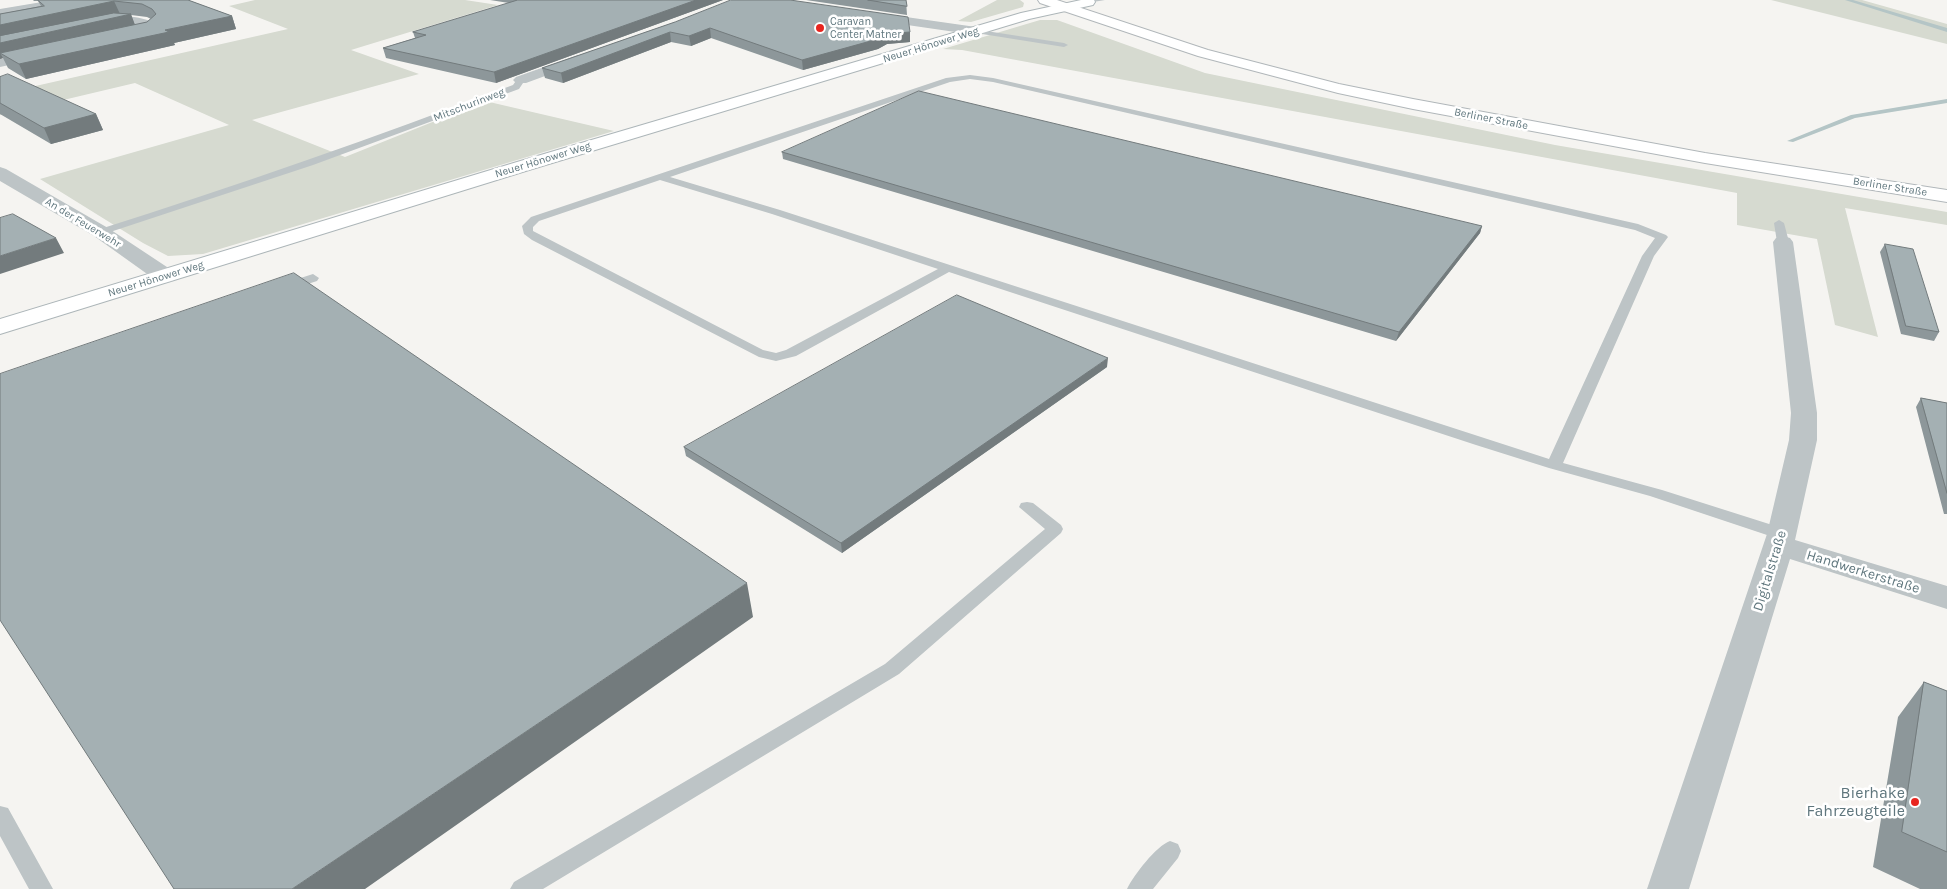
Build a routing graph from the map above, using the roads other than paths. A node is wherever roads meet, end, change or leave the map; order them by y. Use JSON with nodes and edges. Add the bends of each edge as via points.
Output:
{"nodes":[{"id":1,"x":32,"y":0,"type":"edge"},
{"id":2,"x":76,"y":0,"type":"edge"},
{"id":3,"x":1044,"y":0,"type":"edge"},
{"id":4,"x":1091,"y":1,"type":"edge"},
{"id":5,"x":1064,"y":7,"type":"junction"},
{"id":6,"x":5,"y":12,"type":"edge"},
{"id":7,"x":858,"y":14,"type":"edge"},
{"id":8,"x":83,"y":28,"type":"edge"},
{"id":9,"x":976,"y":31,"type":"junction"},
{"id":10,"x":111,"y":39,"type":"edge"},
{"id":11,"x":1064,"y":45,"type":"dead end"},
{"id":12,"x":55,"y":51,"type":"edge"},
{"id":13,"x":591,"y":54,"type":"edge"},
{"id":14,"x":3,"y":70,"type":"edge"},
{"id":15,"x":521,"y":80,"type":"joint"},
{"id":16,"x":0,"y":173,"type":"edge"},
{"id":17,"x":660,"y":177,"type":"junction"},
{"id":18,"x":1947,"y":181,"type":"edge"},
{"id":19,"x":1947,"y":196,"type":"edge"},
{"id":20,"x":101,"y":232,"type":"junction"},
{"id":21,"x":1781,"y":233,"type":"dead end"},
{"id":22,"x":948,"y":268,"type":"junction"},
{"id":23,"x":165,"y":276,"type":"junction"},
{"id":24,"x":313,"y":278,"type":"dead end"},
{"id":25,"x":275,"y":291,"type":"edge"},
{"id":26,"x":0,"y":327,"type":"edge"},
{"id":27,"x":1554,"y":465,"type":"junction"},
{"id":28,"x":1027,"y":506,"type":"dead end"},
{"id":29,"x":1780,"y":540,"type":"junction"},
{"id":30,"x":1947,"y":598,"type":"edge"},
{"id":31,"x":0,"y":815,"type":"edge"},
{"id":32,"x":1170,"y":851,"type":"dead end"},
{"id":33,"x":41,"y":889,"type":"edge"},
{"id":34,"x":522,"y":889,"type":"edge"},
{"id":35,"x":1139,"y":889,"type":"edge"},
{"id":36,"x":1668,"y":889,"type":"edge"}],
"edges":[{"from":1,"to":6,"type":"street"},
{"from":2,"to":6,"type":"street"},
{"from":3,"to":5,"type":"main road","name":"Berliner Straße"},
{"from":4,"to":5,"type":"main road","name":"Neuer Hönower Weg"},
{"from":4,"to":18,"type":"main road","name":"Berliner Straße","via":[[1172,32],[1222,46],[1424,93],[1565,120]]},
{"from":5,"to":9,"type":"main road","name":"Neuer Hönower Weg"},
{"from":5,"to":19,"type":"main road","name":"Berliner Straße","via":[[1203,53],[1338,88],[1705,158]]},
{"from":7,"to":9,"type":"street"},
{"from":8,"to":10,"type":"street","via":[[120,20],[134,20],[152,27],[148,31]]},
{"from":9,"to":11,"type":"lane"},
{"from":9,"to":23,"type":"main road","name":"Neuer Hönower Weg"},
{"from":12,"to":14,"type":"street"},
{"from":13,"to":15,"type":"street","name":"Mitschurinweg"},
{"from":15,"to":20,"type":"lane","name":"Mitschurinweg","via":[[516,87],[337,154]]},
{"from":16,"to":20,"type":"street","name":"An der Feuerwehr"},
{"from":17,"to":22,"type":"lane"},
{"from":17,"to":22,"type":"lane","via":[[535,219],[527,226],[528,232],[759,353],[776,357]]},
{"from":17,"to":27,"type":"lane","via":[[949,80],[970,77],[1628,224],[1662,237],[1648,256]]},
{"from":20,"to":23,"type":"street","name":"An der Feuerwehr"},
{"from":21,"to":29,"type":"street","name":"Digitalstraße","via":[[1804,413],[1804,440]]},
{"from":22,"to":27,"type":"lane"},
{"from":23,"to":26,"type":"main road","name":"Neuer Hönower Weg"},
{"from":24,"to":25,"type":"lane"},
{"from":27,"to":29,"type":"lane","via":[[1656,493]]},
{"from":28,"to":34,"type":"lane","via":[[1055,529],[892,669]]},
{"from":29,"to":30,"type":"street","name":"Handwerkerstraße"},
{"from":29,"to":36,"type":"street","name":"Digitalstraße"},
{"from":31,"to":33,"type":"lane"},
{"from":32,"to":35,"type":"lane"}]}
